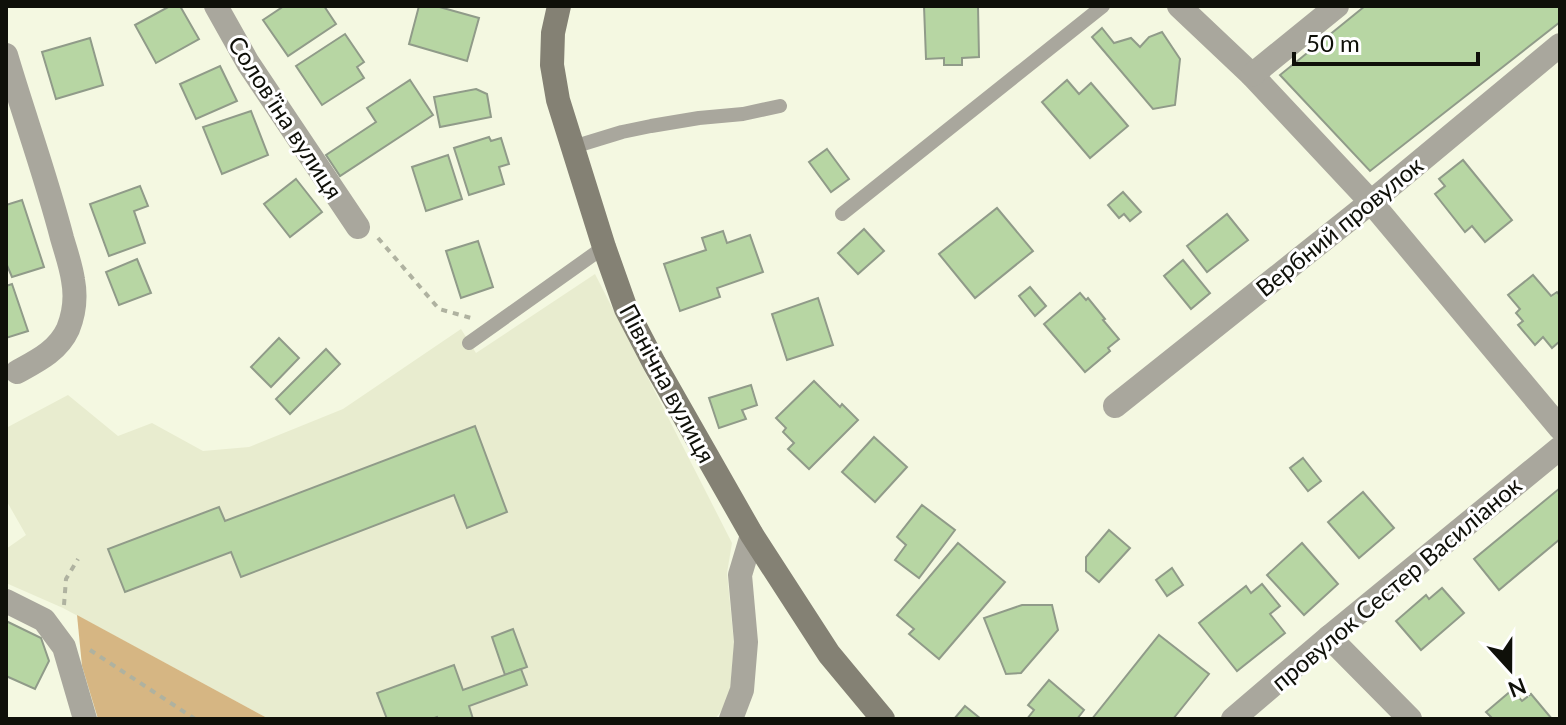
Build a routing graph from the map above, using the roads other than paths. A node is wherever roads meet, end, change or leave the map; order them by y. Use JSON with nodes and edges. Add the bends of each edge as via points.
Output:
{"nodes":[{"id":1,"x":216,"y":6,"type":"edge"},
{"id":2,"x":559,"y":6,"type":"edge"},
{"id":3,"x":1103,"y":6,"type":"edge"},
{"id":4,"x":1179,"y":6,"type":"edge"},
{"id":5,"x":1337,"y":6,"type":"edge"},
{"id":6,"x":1560,"y":45,"type":"edge"},
{"id":7,"x":6,"y":55,"type":"edge"},
{"id":8,"x":1252,"y":75,"type":"junction"},
{"id":9,"x":780,"y":106,"type":"dead end"},
{"id":10,"x":573,"y":147,"type":"junction"},
{"id":11,"x":1371,"y":202,"type":"junction"},
{"id":12,"x":842,"y":214,"type":"dead end"},
{"id":13,"x":358,"y":227,"type":"road end"},
{"id":14,"x":604,"y":247,"type":"junction"},
{"id":15,"x":469,"y":343,"type":"dead end"},
{"id":16,"x":17,"y":372,"type":"dead end"},
{"id":17,"x":1115,"y":406,"type":"dead end"},
{"id":18,"x":1560,"y":428,"type":"edge"},
{"id":19,"x":1560,"y":448,"type":"edge"},
{"id":20,"x":752,"y":535,"type":"junction"},
{"id":21,"x":6,"y":601,"type":"edge"},
{"id":22,"x":1329,"y":637,"type":"junction"},
{"id":23,"x":85,"y":719,"type":"edge"},
{"id":24,"x":731,"y":719,"type":"edge"},
{"id":25,"x":883,"y":719,"type":"edge"},
{"id":26,"x":1233,"y":719,"type":"edge"},
{"id":27,"x":1410,"y":719,"type":"edge"}],
"edges":[{"from":1,"to":13,"type":"street","name":"Соловʼїна вулиця"},
{"from":2,"to":10,"type":"street","name":"Північна вулиця","via":[[552,65]]},
{"from":3,"to":12,"type":"lane"},
{"from":4,"to":8,"type":"street"},
{"from":5,"to":8,"type":"street"},
{"from":6,"to":11,"type":"street","name":"Вербний провулок"},
{"from":7,"to":16,"type":"street","via":[[55,209],[74,298],[62,340]]},
{"from":8,"to":11,"type":"street"},
{"from":9,"to":10,"type":"lane","via":[[622,132]]},
{"from":10,"to":14,"type":"street","name":"Північна вулиця"},
{"from":11,"to":17,"type":"street","name":"Вербний провулок"},
{"from":11,"to":18,"type":"street"},
{"from":14,"to":15,"type":"lane"},
{"from":14,"to":20,"type":"street","name":"Північна вулиця","via":[[626,309]]},
{"from":19,"to":22,"type":"street","name":"провулок Сестер Василіанок"},
{"from":20,"to":24,"type":"street","via":[[740,575],[746,642],[742,690]]},
{"from":20,"to":25,"type":"street","name":"Північна вулиця","via":[[829,654]]},
{"from":21,"to":23,"type":"street","via":[[44,620],[64,647]]},
{"from":22,"to":26,"type":"street","name":"провулок Сестер Василіанок"},
{"from":22,"to":27,"type":"street"}]}
